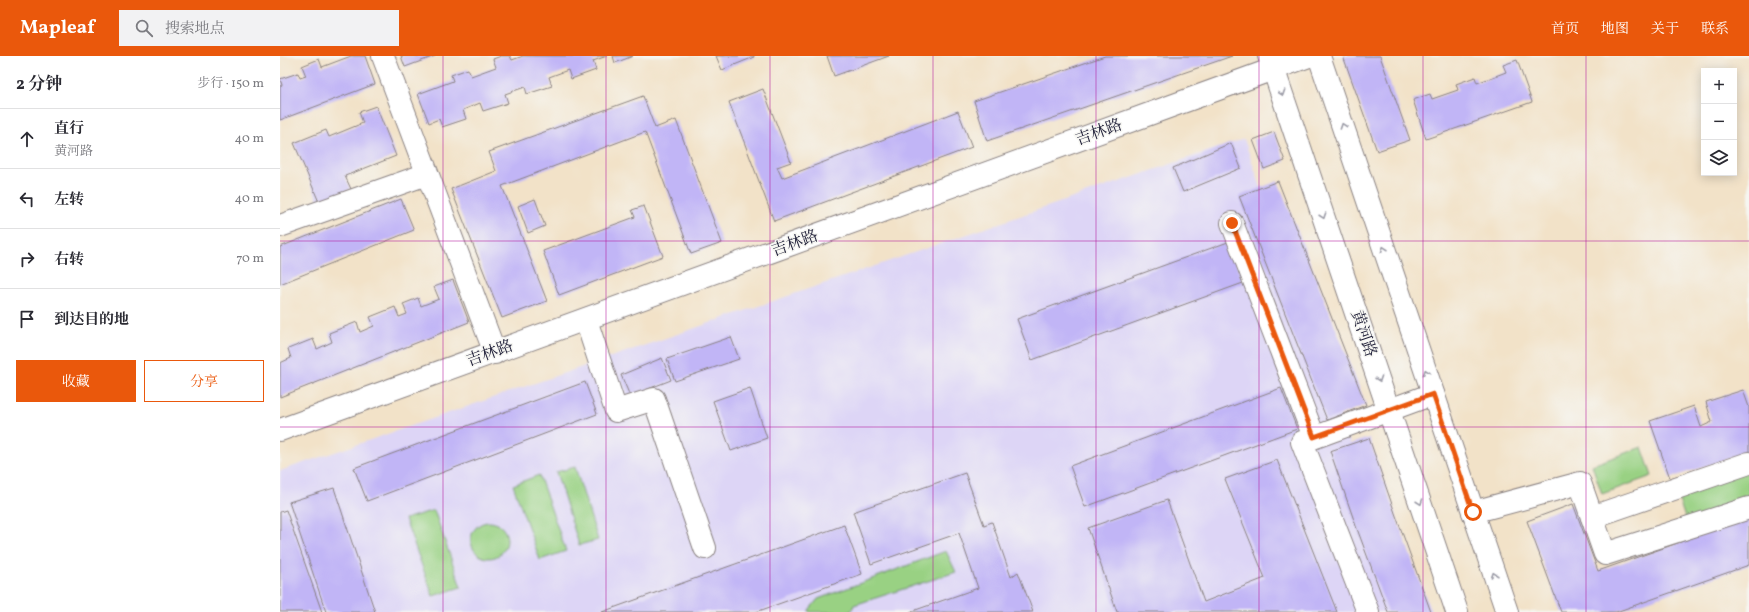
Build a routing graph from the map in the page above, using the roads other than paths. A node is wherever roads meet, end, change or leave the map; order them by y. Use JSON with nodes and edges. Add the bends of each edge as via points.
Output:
{"nodes":[{"id":1,"x":383,"y":56,"type":"edge"},
{"id":2,"x":1309,"y":56,"type":"edge"},
{"id":3,"x":1319,"y":56,"type":"edge"},
{"id":4,"x":1271,"y":62,"type":"edge"},
{"id":5,"x":427,"y":174,"type":"junction"},
{"id":6,"x":1232,"y":223,"type":"dead end"},
{"id":7,"x":280,"y":226,"type":"edge"},
{"id":8,"x":586,"y":320,"type":"junction"},
{"id":9,"x":495,"y":353,"type":"junction"},
{"id":10,"x":1433,"y":394,"type":"junction"},
{"id":11,"x":1389,"y":410,"type":"junction"},
{"id":12,"x":280,"y":430,"type":"edge"},
{"id":13,"x":1314,"y":437,"type":"junction"},
{"id":14,"x":1749,"y":463,"type":"edge"},
{"id":15,"x":1749,"y":508,"type":"edge"},
{"id":16,"x":1473,"y":512,"type":"junction"},
{"id":17,"x":1592,"y":517,"type":"junction"},
{"id":18,"x":705,"y":548,"type":"dead end"},
{"id":19,"x":1368,"y":612,"type":"edge"},
{"id":20,"x":1457,"y":612,"type":"edge"},
{"id":21,"x":1507,"y":612,"type":"edge"}],
"edges":[{"from":1,"to":5,"type":"street"},
{"from":2,"to":4,"type":"street","name":"吉林路"},
{"from":10,"to":3,"type":"street","one_way":true},
{"from":4,"to":8,"type":"street","name":"吉林路"},
{"from":4,"to":11,"type":"street","name":"黄河路","one_way":true},
{"from":5,"to":7,"type":"street"},
{"from":5,"to":9,"type":"street"},
{"from":6,"to":13,"type":"street"},
{"from":8,"to":9,"type":"street","name":"吉林路"},
{"from":8,"to":18,"type":"street","via":[[616,411],[654,399]]},
{"from":9,"to":12,"type":"street","name":"吉林路"},
{"from":10,"to":11,"type":"street"},
{"from":10,"to":16,"type":"street"},
{"from":11,"to":13,"type":"street"},
{"from":11,"to":20,"type":"street","name":"黄河路","one_way":true},
{"from":13,"to":19,"type":"street","via":[[1302,442]]},
{"from":14,"to":17,"type":"street"},
{"from":15,"to":17,"type":"street","via":[[1605,554]]},
{"from":16,"to":17,"type":"street","via":[[1580,483]]},
{"from":21,"to":16,"type":"street","one_way":true}]}
